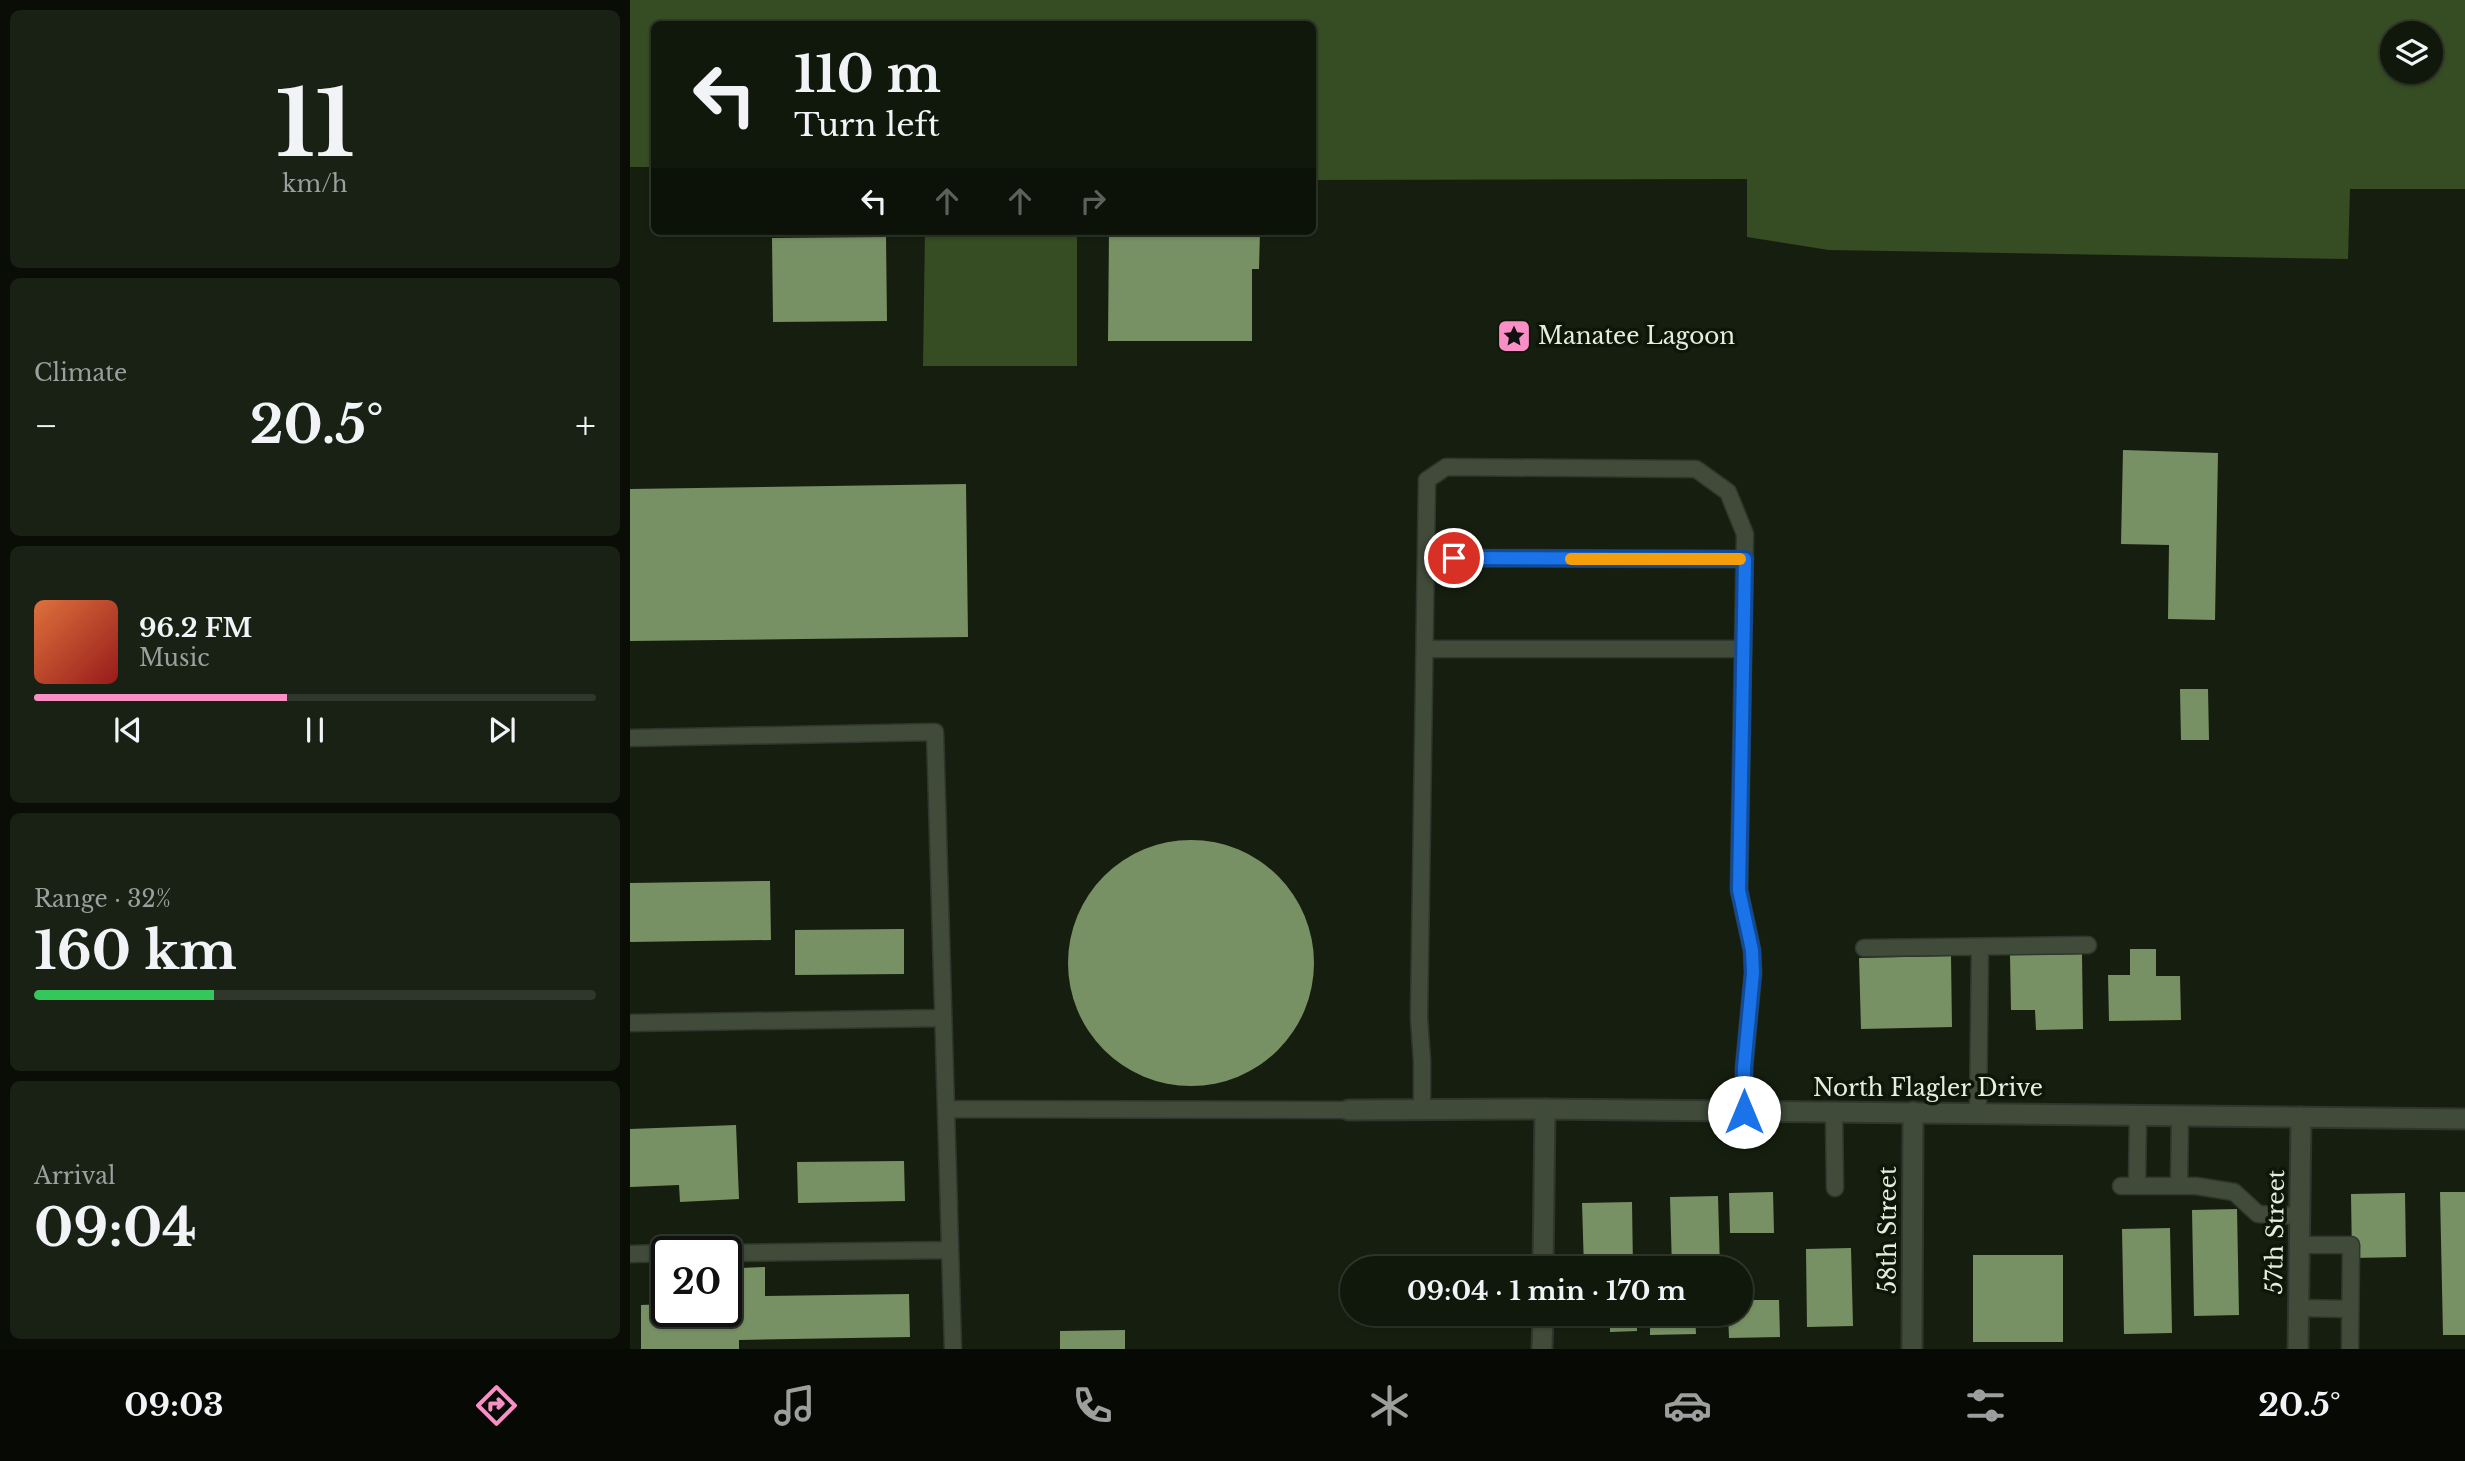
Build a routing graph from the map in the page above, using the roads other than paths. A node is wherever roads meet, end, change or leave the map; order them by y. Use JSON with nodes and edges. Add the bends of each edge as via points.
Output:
{"nodes":[{"id":1,"x":1427,"y":558,"type":"junction"},
{"id":2,"x":1745,"y":559,"type":"junction"},
{"id":3,"x":1426,"y":649,"type":"junction"},
{"id":4,"x":1743,"y":649,"type":"junction"},
{"id":5,"x":630,"y":738,"type":"edge"},
{"id":6,"x":2088,"y":945,"type":"dead end"},
{"id":7,"x":1980,"y":947,"type":"junction"},
{"id":8,"x":1864,"y":948,"type":"dead end"},
{"id":9,"x":943,"y":1018,"type":"junction"},
{"id":10,"x":630,"y":1023,"type":"edge"},
{"id":11,"x":946,"y":1109,"type":"junction"},
{"id":12,"x":1545,"y":1109,"type":"junction"},
{"id":13,"x":1349,"y":1110,"type":"joint"},
{"id":14,"x":1422,"y":1110,"type":"junction"},
{"id":15,"x":1744,"y":1112,"type":"junction"},
{"id":16,"x":1834,"y":1112,"type":"junction"},
{"id":17,"x":1913,"y":1112,"type":"junction"},
{"id":18,"x":1978,"y":1113,"type":"junction"},
{"id":19,"x":2138,"y":1115,"type":"junction"},
{"id":20,"x":2180,"y":1115,"type":"junction"},
{"id":21,"x":2301,"y":1117,"type":"junction"},
{"id":22,"x":2465,"y":1119,"type":"edge"},
{"id":23,"x":2179,"y":1186,"type":"junction"},
{"id":24,"x":1835,"y":1188,"type":"dead end"},
{"id":25,"x":2299,"y":1216,"type":"junction"},
{"id":26,"x":2299,"y":1245,"type":"junction"},
{"id":27,"x":950,"y":1250,"type":"junction"},
{"id":28,"x":651,"y":1253,"type":"edge"},
{"id":29,"x":742,"y":1253,"type":"edge"},
{"id":30,"x":630,"y":1254,"type":"edge"},
{"id":31,"x":1543,"y":1256,"type":"edge"},
{"id":32,"x":2298,"y":1308,"type":"junction"},
{"id":33,"x":2350,"y":1309,"type":"junction"},
{"id":34,"x":1543,"y":1326,"type":"edge"},
{"id":35,"x":953,"y":1349,"type":"edge"},
{"id":36,"x":1542,"y":1349,"type":"edge"},
{"id":37,"x":1912,"y":1349,"type":"edge"},
{"id":38,"x":2298,"y":1349,"type":"edge"},
{"id":39,"x":2350,"y":1349,"type":"edge"}],
"edges":[{"from":1,"to":2,"type":"lane"},
{"from":1,"to":2,"type":"lane","via":[[1427,480],[1446,467],[1460,467],[1696,469],[1728,492],[1745,534]]},
{"from":1,"to":3,"type":"lane"},
{"from":2,"to":4,"type":"lane"},
{"from":3,"to":4,"type":"lane"},
{"from":3,"to":14,"type":"lane","via":[[1419,1018]]},
{"from":4,"to":15,"type":"lane","via":[[1739,890],[1753,973]]},
{"from":5,"to":9,"type":"lane","via":[[935,732]]},
{"from":6,"to":7,"type":"lane"},
{"from":7,"to":8,"type":"lane"},
{"from":7,"to":18,"type":"lane"},
{"from":9,"to":10,"type":"lane"},
{"from":9,"to":11,"type":"lane"},
{"from":11,"to":13,"type":"lane"},
{"from":11,"to":27,"type":"lane"},
{"from":12,"to":14,"type":"street","name":"North Flagler Drive"},
{"from":12,"to":15,"type":"street","name":"North Flagler Drive"},
{"from":12,"to":31,"type":"street"},
{"from":13,"to":14,"type":"street","name":"North Flagler Drive"},
{"from":15,"to":16,"type":"street","name":"North Flagler Drive"},
{"from":16,"to":17,"type":"street","name":"North Flagler Drive"},
{"from":16,"to":24,"type":"lane"},
{"from":17,"to":18,"type":"street","name":"North Flagler Drive"},
{"from":17,"to":37,"type":"street","name":"58th Street"},
{"from":18,"to":19,"type":"street","name":"North Flagler Drive"},
{"from":19,"to":20,"type":"street","name":"North Flagler Drive"},
{"from":19,"to":23,"type":"lane","via":[[2129,1186]]},
{"from":20,"to":21,"type":"street","name":"North Flagler Drive"},
{"from":20,"to":23,"type":"lane"},
{"from":21,"to":22,"type":"street","name":"North Flagler Drive"},
{"from":21,"to":25,"type":"street","name":"57th Street"},
{"from":23,"to":25,"type":"lane","via":[[2234,1192],[2258,1214]]},
{"from":25,"to":26,"type":"street","name":"57th Street"},
{"from":26,"to":32,"type":"street","name":"57th Street"},
{"from":26,"to":33,"type":"lane","via":[[2351,1245]]},
{"from":27,"to":29,"type":"lane"},
{"from":27,"to":35,"type":"lane"},
{"from":28,"to":30,"type":"lane"},
{"from":32,"to":33,"type":"lane"},
{"from":32,"to":38,"type":"street","name":"57th Street"},
{"from":33,"to":39,"type":"lane"},
{"from":34,"to":36,"type":"street"}]}
